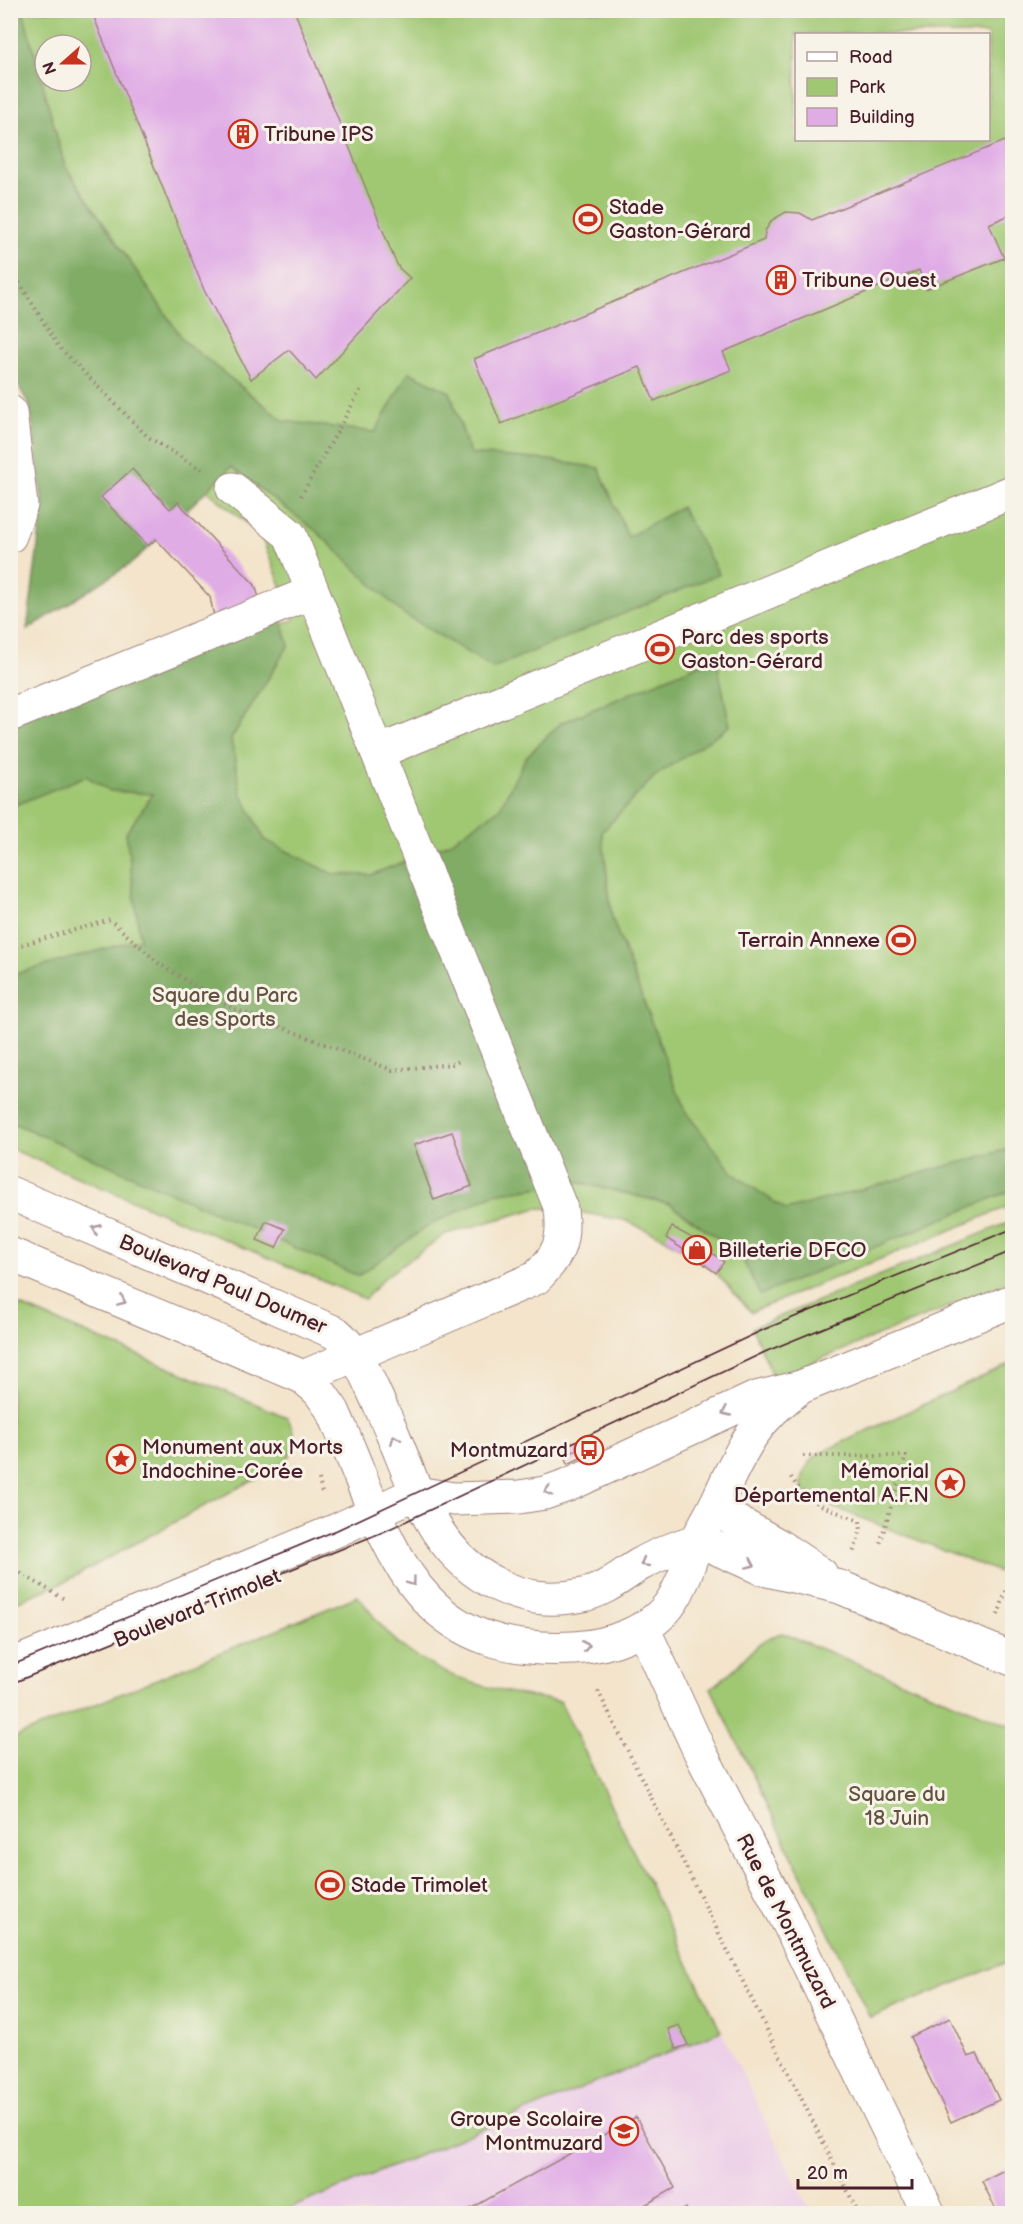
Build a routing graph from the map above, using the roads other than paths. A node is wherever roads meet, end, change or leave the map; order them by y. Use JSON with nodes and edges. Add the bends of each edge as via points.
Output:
{"nodes":[{"id":1,"x":10,"y":412,"type":"edge"},
{"id":2,"x":233,"y":489,"type":"road end"},
{"id":3,"x":1012,"y":492,"type":"edge"},
{"id":4,"x":10,"y":536,"type":"edge"},
{"id":5,"x":313,"y":592,"type":"junction"},
{"id":6,"x":10,"y":715,"type":"edge"},
{"id":7,"x":378,"y":752,"type":"junction"},
{"id":8,"x":10,"y":1193,"type":"edge"},
{"id":9,"x":10,"y":1254,"type":"edge"},
{"id":10,"x":1012,"y":1301,"type":"edge"},
{"id":11,"x":356,"y":1354,"type":"junction"},
{"id":12,"x":303,"y":1377,"type":"junction"},
{"id":13,"x":801,"y":1387,"type":"junction"},
{"id":14,"x":417,"y":1493,"type":"junction"},
{"id":15,"x":714,"y":1509,"type":"junction"},
{"id":16,"x":379,"y":1522,"type":"junction"},
{"id":17,"x":698,"y":1540,"type":"junction"},
{"id":18,"x":840,"y":1587,"type":"junction"},
{"id":19,"x":643,"y":1628,"type":"junction"},
{"id":20,"x":999,"y":1654,"type":"edge"},
{"id":21,"x":10,"y":1666,"type":"edge"},
{"id":22,"x":10,"y":1684,"type":"edge"},
{"id":23,"x":929,"y":2214,"type":"edge"}],
"edges":[{"from":1,"to":4,"type":"main road","via":[[21,505]]},
{"from":2,"to":5,"type":"main road","via":[[290,535]]},
{"from":3,"to":7,"type":"main road"},
{"from":5,"to":6,"type":"main road"},
{"from":5,"to":7,"type":"main road"},
{"from":7,"to":11,"type":"main road","via":[[561,1209],[563,1225],[561,1243],[536,1278]]},
{"from":11,"to":8,"type":"main road","name":"Boulevard Paul Doumer","one_way":true,"via":[[324,1326]]},
{"from":9,"to":12,"type":"main road","one_way":true},
{"from":10,"to":13,"type":"main road"},
{"from":11,"to":12,"type":"main road"},
{"from":14,"to":11,"type":"main road","name":"Boulevard Paul Doumer","one_way":true},
{"from":12,"to":16,"type":"main road","via":[[333,1411]]},
{"from":13,"to":14,"type":"main road","one_way":true,"via":[[756,1398],[545,1493],[454,1499]]},
{"from":13,"to":15,"type":"main road","via":[[751,1433]]},
{"from":14,"to":16,"type":"main road"},
{"from":17,"to":14,"type":"main road","name":"Boulevard Paul Doumer","one_way":true,"via":[[653,1557],[586,1595],[538,1599],[514,1593],[470,1568],[436,1531]]},
{"from":15,"to":17,"type":"main road"},
{"from":15,"to":18,"type":"main road"},
{"from":16,"to":19,"type":"main road","one_way":true,"via":[[421,1594],[453,1621],[489,1639],[520,1647],[581,1648]]},
{"from":16,"to":21,"type":"main road","name":"Boulevard Trimolet","via":[[338,1530]]},
{"from":16,"to":22,"type":"main road","name":"Boulevard Trimolet"},
{"from":17,"to":18,"type":"main road","one_way":true,"via":[[763,1569]]},
{"from":17,"to":19,"type":"main road","via":[[676,1595],[658,1618]]},
{"from":18,"to":20,"type":"main road"},
{"from":19,"to":23,"type":"main road","name":"Rue de Montmuzard","via":[[700,1752],[789,1924]]}]}
